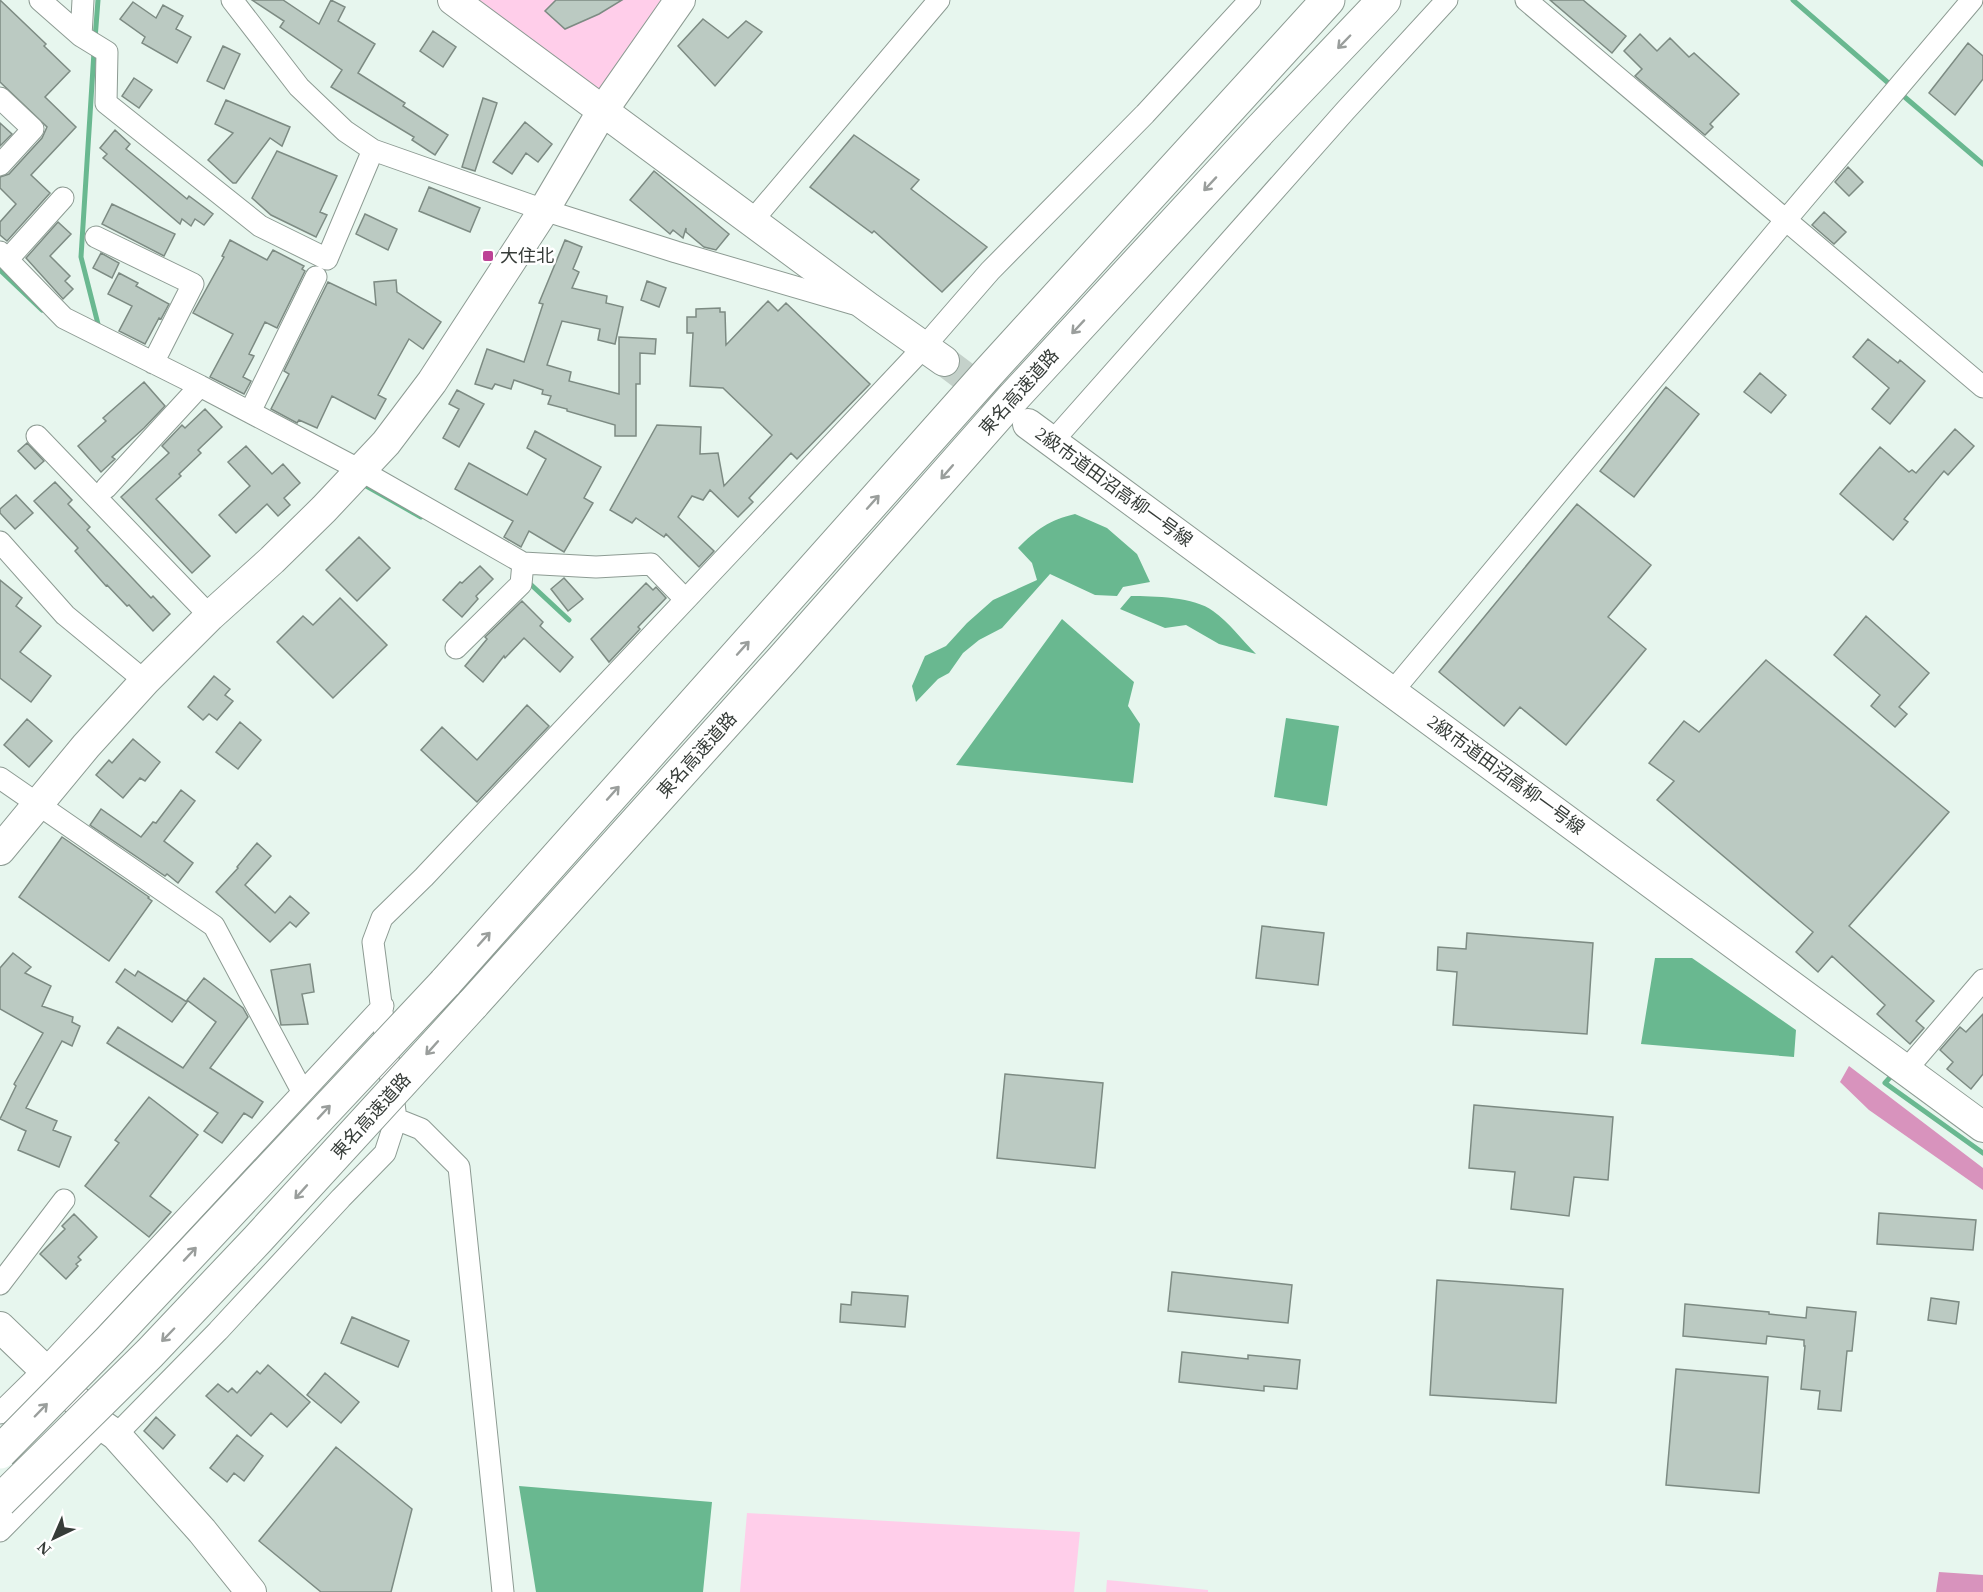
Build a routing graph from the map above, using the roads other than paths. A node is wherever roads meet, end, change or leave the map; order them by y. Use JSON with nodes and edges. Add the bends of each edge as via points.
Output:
{"nodes":[{"id":1,"x":40,"y":0,"type":"edge"},
{"id":2,"x":83,"y":0,"type":"edge"},
{"id":3,"x":232,"y":0,"type":"edge"},
{"id":4,"x":453,"y":0,"type":"edge"},
{"id":5,"x":680,"y":0,"type":"edge"},
{"id":6,"x":939,"y":0,"type":"edge"},
{"id":7,"x":1250,"y":0,"type":"edge"},
{"id":8,"x":1328,"y":0,"type":"edge"},
{"id":9,"x":1384,"y":0,"type":"edge"},
{"id":10,"x":1447,"y":0,"type":"edge"},
{"id":11,"x":1526,"y":0,"type":"edge"},
{"id":12,"x":1972,"y":0,"type":"edge"},
{"id":13,"x":90,"y":41,"type":"junction"},
{"id":14,"x":0,"y":98,"type":"edge"},
{"id":15,"x":603,"y":110,"type":"junction"},
{"id":16,"x":373,"y":150,"type":"junction"},
{"id":17,"x":0,"y":165,"type":"edge"},
{"id":18,"x":63,"y":198,"type":"dead end"},
{"id":19,"x":544,"y":210,"type":"junction"},
{"id":20,"x":1785,"y":220,"type":"junction"},
{"id":21,"x":752,"y":221,"type":"junction"},
{"id":22,"x":96,"y":237,"type":"dead end"},
{"id":23,"x":4,"y":256,"type":"edge"},
{"id":24,"x":316,"y":277,"type":"dead end"},
{"id":25,"x":860,"y":301,"type":"junction"},
{"id":26,"x":934,"y":354,"type":"junction"},
{"id":27,"x":153,"y":363,"type":"junction"},
{"id":28,"x":200,"y":386,"type":"junction"},
{"id":29,"x":1983,"y":387,"type":"edge"},
{"id":30,"x":250,"y":412,"type":"junction"},
{"id":31,"x":1028,"y":424,"type":"dead end"},
{"id":32,"x":37,"y":436,"type":"dead end"},
{"id":33,"x":1052,"y":442,"type":"junction"},
{"id":34,"x":360,"y":470,"type":"junction"},
{"id":35,"x":106,"y":488,"type":"dead end"},
{"id":36,"x":0,"y":542,"type":"edge"},
{"id":37,"x":524,"y":563,"type":"junction"},
{"id":38,"x":685,"y":599,"type":"junction"},
{"id":39,"x":210,"y":616,"type":"junction"},
{"id":40,"x":456,"y":648,"type":"dead end"},
{"id":41,"x":145,"y":681,"type":"junction"},
{"id":42,"x":1392,"y":692,"type":"junction"},
{"id":43,"x":0,"y":778,"type":"edge"},
{"id":44,"x":38,"y":804,"type":"junction"},
{"id":45,"x":0,"y":850,"type":"edge"},
{"id":46,"x":1983,"y":980,"type":"edge"},
{"id":47,"x":383,"y":1006,"type":"junction"},
{"id":48,"x":1906,"y":1070,"type":"junction"},
{"id":49,"x":302,"y":1091,"type":"junction"},
{"id":50,"x":396,"y":1119,"type":"junction"},
{"id":51,"x":1983,"y":1127,"type":"edge"},
{"id":52,"x":64,"y":1200,"type":"dead end"},
{"id":53,"x":0,"y":1284,"type":"edge"},
{"id":54,"x":0,"y":1327,"type":"edge"},
{"id":55,"x":45,"y":1369,"type":"junction"},
{"id":56,"x":0,"y":1413,"type":"edge"},
{"id":57,"x":109,"y":1430,"type":"junction"},
{"id":58,"x":0,"y":1452,"type":"edge"},
{"id":59,"x":0,"y":1501,"type":"edge"},
{"id":60,"x":0,"y":1531,"type":"edge"},
{"id":61,"x":249,"y":1591,"type":"edge"},
{"id":62,"x":503,"y":1592,"type":"edge"}],
"edges":[{"from":1,"to":13,"type":"street"},
{"from":2,"to":13,"type":"street"},
{"from":3,"to":16,"type":"street","via":[[299,87],[345,131]]},
{"from":4,"to":15,"type":"street"},
{"from":5,"to":15,"type":"street"},
{"from":6,"to":21,"type":"street"},
{"from":7,"to":26,"type":"street","via":[[1145,114],[990,271]]},
{"from":58,"to":8,"type":"highway","name":"東名高速道路","one_way":true,"bridge":true,"via":[[445,983],[988,373]]},
{"from":9,"to":59,"type":"highway","name":"東名高速道路","one_way":true,"bridge":true,"via":[[1013,398],[782,660],[241,1258]]},
{"from":10,"to":33,"type":"street"},
{"from":11,"to":20,"type":"street"},
{"from":12,"to":20,"type":"street"},
{"from":13,"to":16,"type":"street","via":[[107,52],[106,103],[260,226],[327,259]]},
{"from":14,"to":17,"type":"street","via":[[33,129]]},
{"from":15,"to":19,"type":"street"},
{"from":15,"to":21,"type":"street"},
{"from":16,"to":19,"type":"street"},
{"from":18,"to":23,"type":"street"},
{"from":19,"to":25,"type":"street","via":[[676,252]]},
{"from":19,"to":34,"type":"street","via":[[432,382],[386,443]]},
{"from":20,"to":29,"type":"street"},
{"from":20,"to":42,"type":"street"},
{"from":21,"to":25,"type":"street"},
{"from":22,"to":27,"type":"street","via":[[193,284]]},
{"from":23,"to":27,"type":"street","via":[[64,318]]},
{"from":24,"to":30,"type":"street"},
{"from":25,"to":26,"type":"street"},
{"from":26,"to":38,"type":"street"},
{"from":27,"to":28,"type":"street"},
{"from":28,"to":30,"type":"street"},
{"from":28,"to":35,"type":"street"},
{"from":30,"to":34,"type":"street"},
{"from":31,"to":33,"type":"street","name":"2級市道田沼高柳一号線"},
{"from":32,"to":39,"type":"street"},
{"from":33,"to":42,"type":"street","name":"2級市道田沼高柳一号線"},
{"from":34,"to":37,"type":"street"},
{"from":34,"to":39,"type":"street","via":[[272,560]]},
{"from":36,"to":41,"type":"street","via":[[65,615]]},
{"from":37,"to":38,"type":"street","via":[[596,567],[651,564]]},
{"from":37,"to":40,"type":"street","via":[[521,584]]},
{"from":38,"to":47,"type":"street","via":[[382,918],[373,942]]},
{"from":39,"to":41,"type":"street"},
{"from":41,"to":44,"type":"street"},
{"from":42,"to":48,"type":"street","name":"2級市道田沼高柳一号線"},
{"from":43,"to":44,"type":"street"},
{"from":44,"to":45,"type":"street"},
{"from":44,"to":49,"type":"street","via":[[214,926]]},
{"from":46,"to":48,"type":"street"},
{"from":47,"to":49,"type":"street"},
{"from":47,"to":50,"type":"street"},
{"from":48,"to":51,"type":"street","name":"2級市道田沼高柳一号線"},
{"from":49,"to":55,"type":"street"},
{"from":50,"to":57,"type":"street","via":[[385,1153],[218,1331]]},
{"from":50,"to":62,"type":"street","via":[[421,1129],[459,1167]]},
{"from":52,"to":53,"type":"street"},
{"from":54,"to":55,"type":"street"},
{"from":55,"to":56,"type":"street"},
{"from":55,"to":57,"type":"street"},
{"from":57,"to":60,"type":"street"},
{"from":57,"to":61,"type":"street","via":[[202,1531]]}]}
